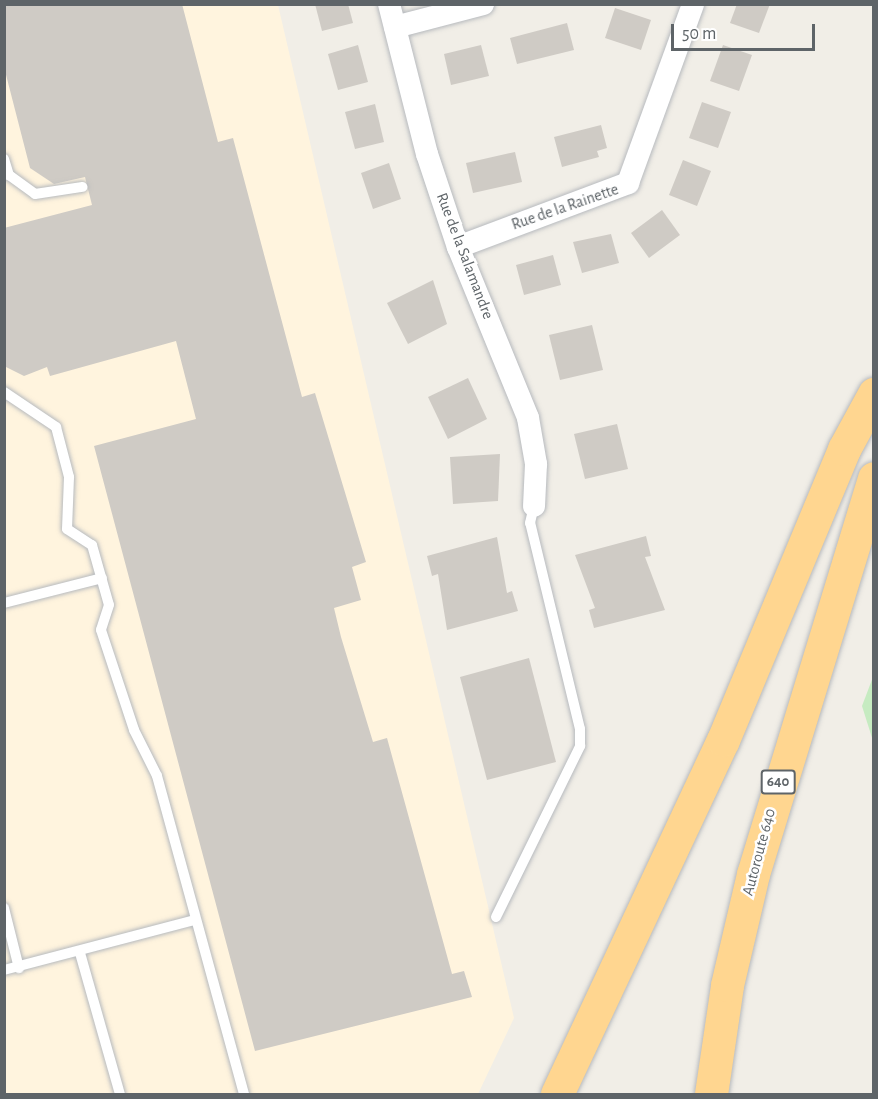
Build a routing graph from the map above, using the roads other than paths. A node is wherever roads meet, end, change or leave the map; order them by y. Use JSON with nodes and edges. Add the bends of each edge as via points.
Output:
{"nodes":[{"id":1,"x":389,"y":4,"type":"edge"},
{"id":2,"x":483,"y":4,"type":"edge"},
{"id":3,"x":693,"y":4,"type":"edge"},
{"id":4,"x":395,"y":27,"type":"junction"},
{"id":5,"x":4,"y":159,"type":"edge"},
{"id":6,"x":7,"y":175,"type":"edge"},
{"id":7,"x":82,"y":187,"type":"dead end"},
{"id":8,"x":458,"y":247,"type":"junction"},
{"id":9,"x":4,"y":392,"type":"edge"},
{"id":10,"x":873,"y":394,"type":"edge"},
{"id":11,"x":873,"y":477,"type":"edge"},
{"id":12,"x":534,"y":506,"type":"joint"},
{"id":13,"x":102,"y":578,"type":"junction"},
{"id":14,"x":4,"y":603,"type":"edge"},
{"id":15,"x":4,"y":908,"type":"edge"},
{"id":16,"x":496,"y":917,"type":"dead end"},
{"id":17,"x":195,"y":920,"type":"junction"},
{"id":18,"x":80,"y":953,"type":"junction"},
{"id":19,"x":19,"y":968,"type":"junction"},
{"id":20,"x":4,"y":970,"type":"edge"},
{"id":21,"x":120,"y":1095,"type":"edge"},
{"id":22,"x":244,"y":1095,"type":"edge"},
{"id":23,"x":557,"y":1095,"type":"edge"},
{"id":24,"x":711,"y":1095,"type":"edge"}],
"edges":[{"from":1,"to":4,"type":"street","name":"Rue de la Salamandre"},
{"from":2,"to":4,"type":"street"},
{"from":3,"to":8,"type":"street","name":"Rue de la Rainette","via":[[628,183]]},
{"from":4,"to":8,"type":"street","name":"Rue de la Salamandre","via":[[427,154]]},
{"from":5,"to":6,"type":"lane"},
{"from":6,"to":7,"type":"lane","via":[[35,194]]},
{"from":8,"to":12,"type":"street","name":"Rue de la Salamandre","via":[[528,418],[536,464]]},
{"from":9,"to":13,"type":"lane","via":[[56,427],[69,477],[67,529],[92,545]]},
{"from":10,"to":23,"type":"highway","via":[[844,449],[713,760]]},
{"from":11,"to":24,"type":"highway","name":"Autoroute 640","number":"640","via":[[753,874]]},
{"from":12,"to":16,"type":"lane","via":[[530,523],[580,729],[579,746]]},
{"from":13,"to":14,"type":"lane"},
{"from":13,"to":17,"type":"lane","via":[[109,605],[101,630],[134,730],[157,776]]},
{"from":15,"to":19,"type":"lane"},
{"from":17,"to":18,"type":"lane"},
{"from":17,"to":22,"type":"lane"},
{"from":18,"to":19,"type":"lane"},
{"from":18,"to":21,"type":"lane"},
{"from":19,"to":20,"type":"lane"}]}
